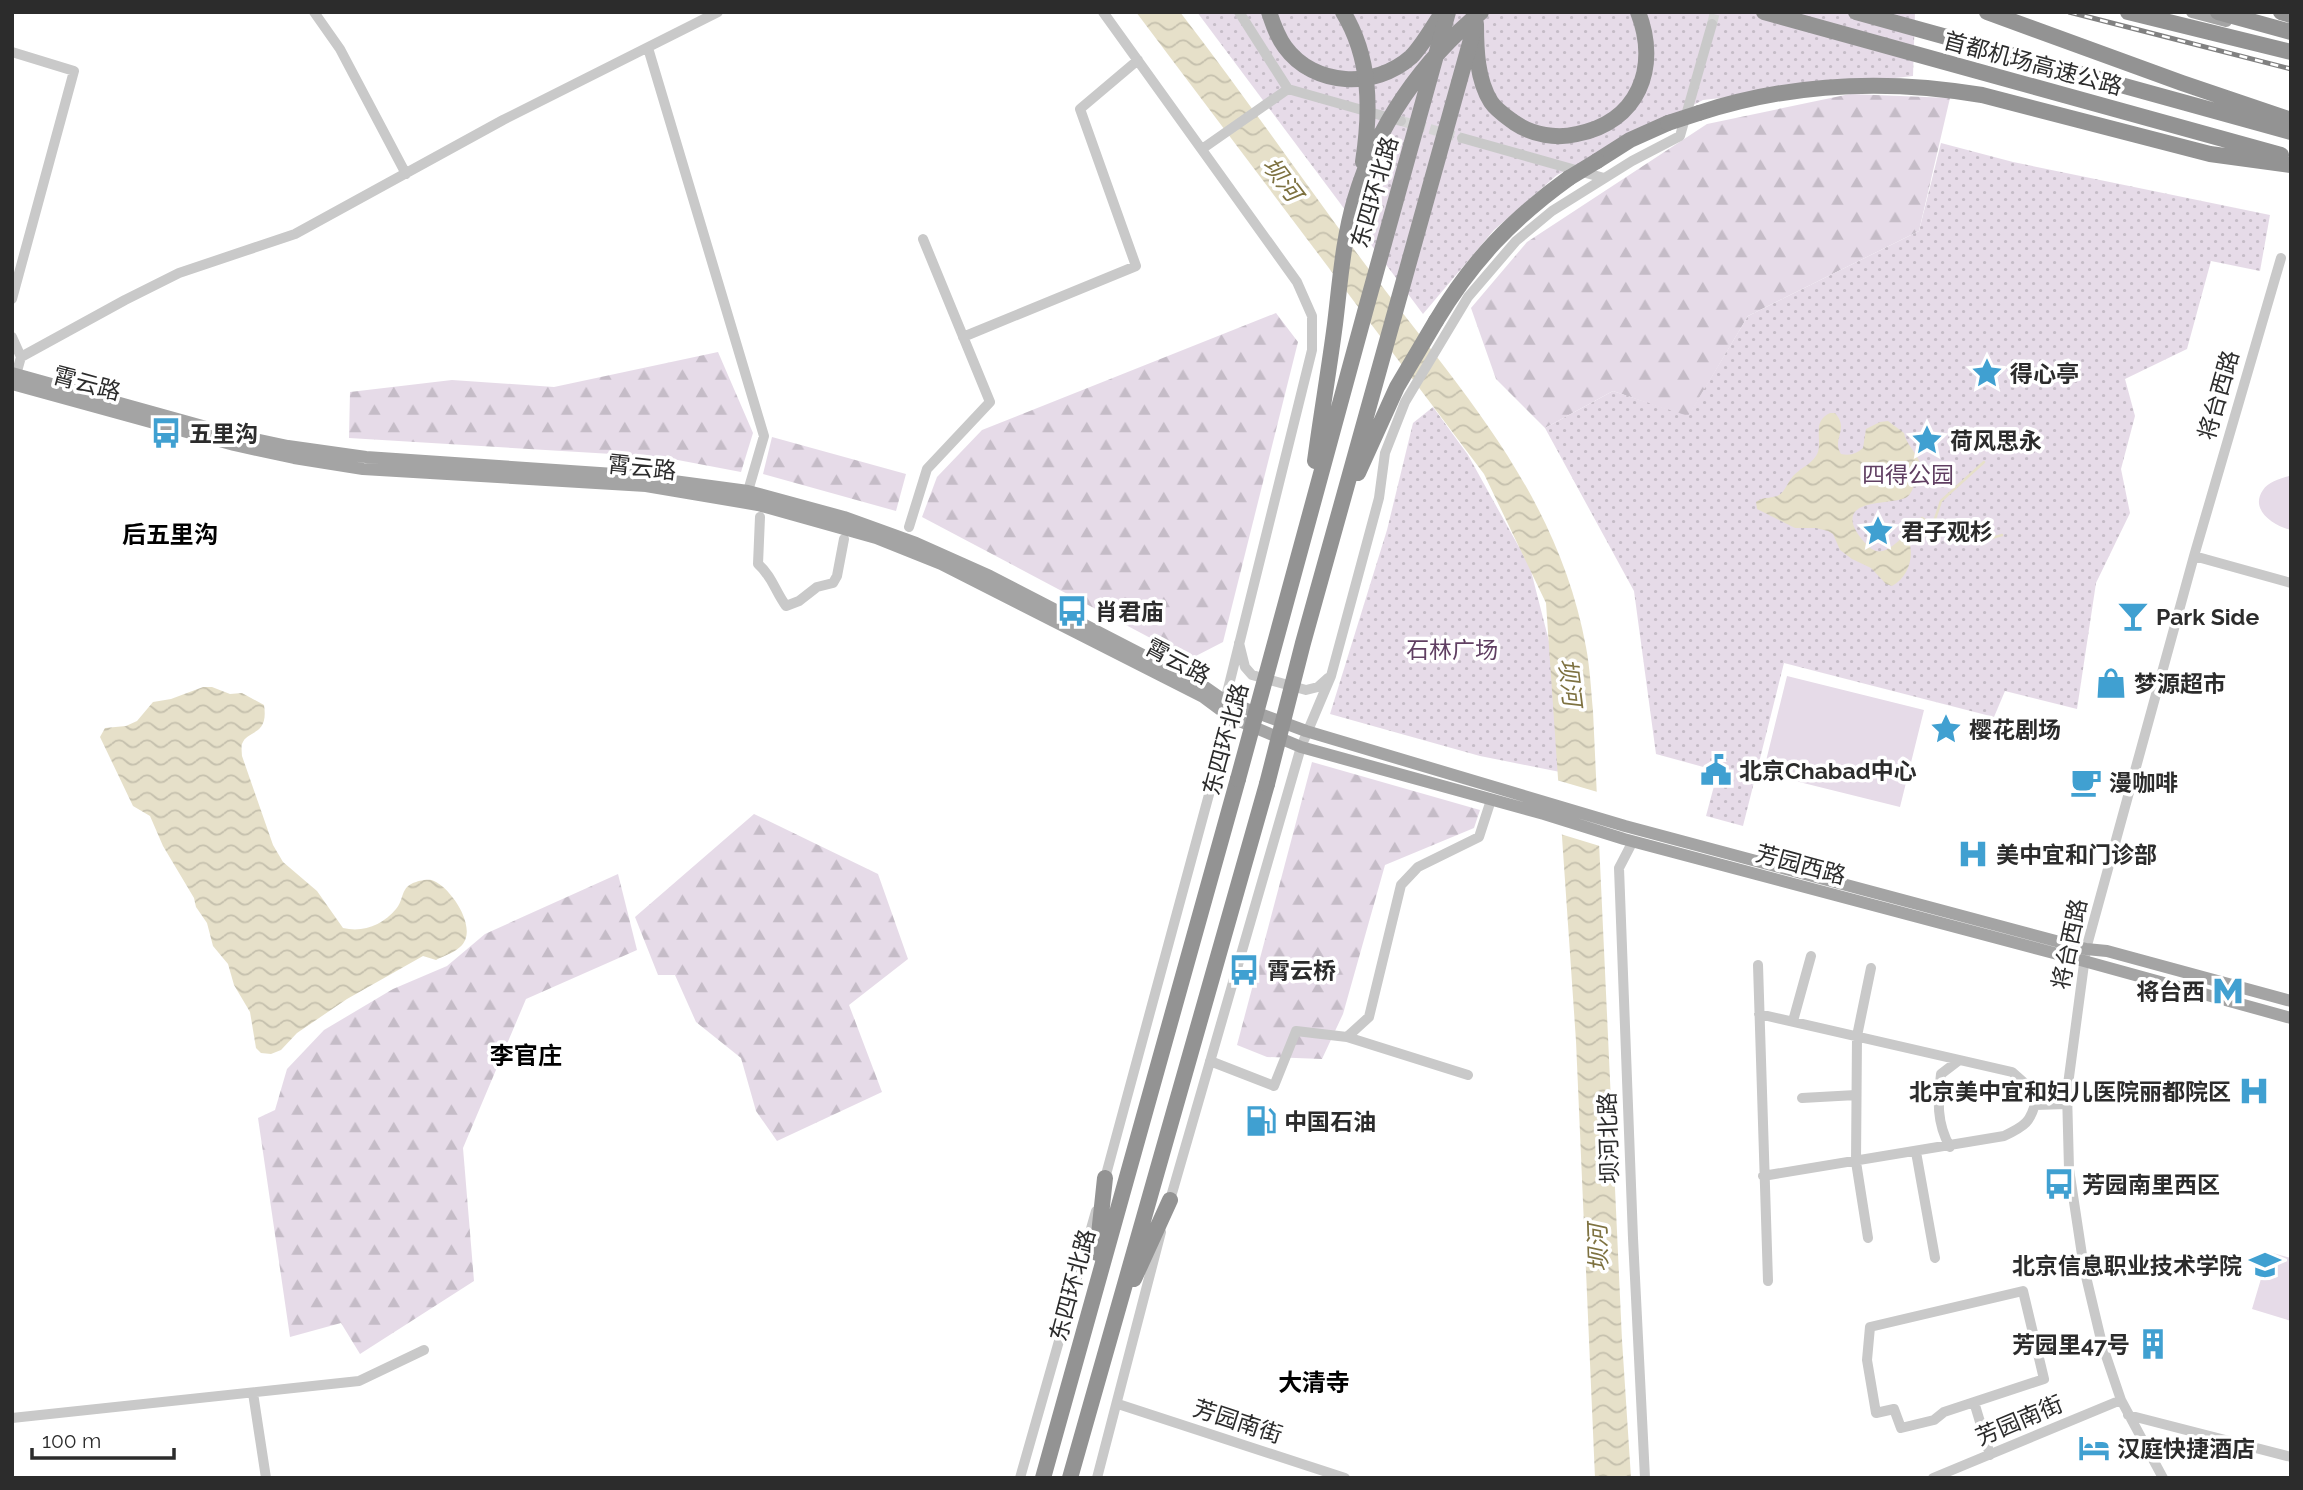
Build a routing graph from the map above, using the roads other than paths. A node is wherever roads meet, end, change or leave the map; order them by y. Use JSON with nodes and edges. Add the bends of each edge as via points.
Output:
{"nodes":[{"id":1,"x":314,"y":12,"type":"edge"},
{"id":2,"x":718,"y":12,"type":"edge"},
{"id":3,"x":1103,"y":12,"type":"edge"},
{"id":4,"x":1238,"y":12,"type":"edge"},
{"id":5,"x":1269,"y":12,"type":"edge"},
{"id":6,"x":1343,"y":12,"type":"edge"},
{"id":7,"x":1445,"y":12,"type":"edge"},
{"id":8,"x":1639,"y":12,"type":"edge"},
{"id":9,"x":1764,"y":12,"type":"edge"},
{"id":10,"x":1856,"y":12,"type":"edge"},
{"id":11,"x":2129,"y":12,"type":"edge"},
{"id":12,"x":2192,"y":12,"type":"edge"},
{"id":13,"x":2218,"y":12,"type":"edge"},
{"id":14,"x":2281,"y":12,"type":"edge"},
{"id":15,"x":1988,"y":13,"type":"edge"},
{"id":16,"x":2291,"y":15,"type":"edge"},
{"id":17,"x":1479,"y":17,"type":"edge"},
{"id":18,"x":1712,"y":24,"type":"tunnel mouth"},
{"id":19,"x":2291,"y":32,"type":"edge"},
{"id":20,"x":2291,"y":38,"type":"edge"},
{"id":21,"x":648,"y":48,"type":"junction"},
{"id":22,"x":12,"y":52,"type":"edge"},
{"id":23,"x":2291,"y":52,"type":"edge"},
{"id":24,"x":1138,"y":60,"type":"junction"},
{"id":25,"x":1288,"y":89,"type":"junction"},
{"id":26,"x":2291,"y":120,"type":"edge"},
{"id":27,"x":1401,"y":121,"type":"tunnel mouth"},
{"id":28,"x":2291,"y":132,"type":"edge"},
{"id":29,"x":1462,"y":138,"type":"tunnel mouth"},
{"id":30,"x":1202,"y":149,"type":"junction"},
{"id":31,"x":2291,"y":158,"type":"edge"},
{"id":32,"x":2291,"y":165,"type":"edge"},
{"id":33,"x":406,"y":174,"type":"junction"},
{"id":34,"x":1604,"y":178,"type":"junction"},
{"id":35,"x":1360,"y":184,"type":"junction"},
{"id":36,"x":923,"y":239,"type":"dead end"},
{"id":37,"x":2281,"y":258,"type":"dead end"},
{"id":38,"x":12,"y":299,"type":"edge"},
{"id":39,"x":1441,"y":327,"type":"junction"},
{"id":40,"x":12,"y":337,"type":"edge"},
{"id":41,"x":963,"y":337,"type":"junction"},
{"id":42,"x":21,"y":357,"type":"junction"},
{"id":43,"x":13,"y":379,"type":"edge"},
{"id":44,"x":748,"y":491,"type":"junction"},
{"id":45,"x":1339,"y":513,"type":"junction"},
{"id":46,"x":760,"y":517,"type":"dead end"},
{"id":47,"x":909,"y":527,"type":"dead end"},
{"id":48,"x":844,"y":540,"type":"dead end"},
{"id":49,"x":1304,"y":541,"type":"junction"},
{"id":50,"x":2194,"y":556,"type":"junction"},
{"id":51,"x":2291,"y":583,"type":"edge"},
{"id":52,"x":1239,"y":640,"type":"junction"},
{"id":53,"x":1331,"y":676,"type":"junction"},
{"id":54,"x":1225,"y":701,"type":"junction"},
{"id":55,"x":1230,"y":717,"type":"junction"},
{"id":56,"x":1306,"y":732,"type":"junction"},
{"id":57,"x":1301,"y":747,"type":"junction"},
{"id":58,"x":1491,"y":800,"type":"junction"},
{"id":59,"x":1544,"y":808,"type":"junction"},
{"id":60,"x":1627,"y":835,"type":"junction"},
{"id":61,"x":2085,"y":955,"type":"junction"},
{"id":62,"x":1811,"y":956,"type":"dead end"},
{"id":63,"x":1758,"y":965,"type":"dead end"},
{"id":64,"x":1871,"y":968,"type":"dead end"},
{"id":65,"x":2291,"y":1001,"type":"edge"},
{"id":66,"x":1759,"y":1014,"type":"junction"},
{"id":67,"x":2291,"y":1018,"type":"edge"},
{"id":68,"x":1793,"y":1021,"type":"junction"},
{"id":69,"x":1857,"y":1036,"type":"junction"},
{"id":70,"x":1347,"y":1037,"type":"junction"},
{"id":71,"x":1210,"y":1061,"type":"junction"},
{"id":72,"x":1958,"y":1061,"type":"junction"},
{"id":73,"x":1468,"y":1075,"type":"dead end"},
{"id":74,"x":1856,"y":1095,"type":"junction"},
{"id":75,"x":1802,"y":1098,"type":"dead end"},
{"id":76,"x":2067,"y":1104,"type":"junction"},
{"id":77,"x":2035,"y":1105,"type":"junction"},
{"id":78,"x":1950,"y":1147,"type":"junction"},
{"id":79,"x":1916,"y":1152,"type":"junction"},
{"id":80,"x":1856,"y":1162,"type":"junction"},
{"id":81,"x":1763,"y":1177,"type":"junction"},
{"id":82,"x":1105,"y":1178,"type":"junction"},
{"id":83,"x":1170,"y":1200,"type":"junction"},
{"id":84,"x":1868,"y":1238,"type":"dead end"},
{"id":85,"x":1935,"y":1258,"type":"dead end"},
{"id":86,"x":1768,"y":1281,"type":"dead end"},
{"id":87,"x":1091,"y":1301,"type":"junction"},
{"id":88,"x":1111,"y":1329,"type":"junction"},
{"id":89,"x":424,"y":1350,"type":"dead end"},
{"id":90,"x":253,"y":1393,"type":"junction"},
{"id":91,"x":2121,"y":1400,"type":"junction"},
{"id":92,"x":1974,"y":1402,"type":"junction"},
{"id":93,"x":1118,"y":1404,"type":"junction"},
{"id":94,"x":2129,"y":1415,"type":"junction"},
{"id":95,"x":12,"y":1418,"type":"edge"},
{"id":96,"x":1990,"y":1455,"type":"junction"},
{"id":97,"x":2291,"y":1457,"type":"edge"},
{"id":98,"x":266,"y":1478,"type":"edge"},
{"id":99,"x":1020,"y":1478,"type":"edge"},
{"id":100,"x":1043,"y":1478,"type":"edge"},
{"id":101,"x":1070,"y":1478,"type":"edge"},
{"id":102,"x":1097,"y":1478,"type":"edge"},
{"id":103,"x":1345,"y":1478,"type":"edge"},
{"id":104,"x":1645,"y":1478,"type":"edge"},
{"id":105,"x":1933,"y":1478,"type":"edge"},
{"id":106,"x":2163,"y":1478,"type":"edge"}],
"edges":[{"from":1,"to":33,"type":"street","via":[[340,49]]},
{"from":2,"to":21,"type":"street"},
{"from":3,"to":24,"type":"street","name":"东四环北路"},
{"from":4,"to":25,"type":"street"},
{"from":5,"to":7,"type":"highway","via":[[1285,48],[1300,63],[1339,79],[1376,76],[1396,67],[1412,56]]},
{"from":6,"to":35,"type":"highway","bridge":true,"via":[[1353,29],[1368,84]]},
{"from":7,"to":49,"type":"highway","name":"东四环北路","bridge":true},
{"from":8,"to":17,"type":"highway","via":[[1648,54],[1633,101],[1604,126],[1554,137],[1520,126],[1492,104],[1483,85]]},
{"from":9,"to":31,"type":"highway","name":"首都机场高速公路"},
{"from":10,"to":28,"type":"highway","name":"首都机场高速公路"},
{"from":11,"to":23,"type":"highway"},
{"from":12,"to":20,"type":"main road"},
{"from":13,"to":19,"type":"highway"},
{"from":14,"to":16,"type":"highway"},
{"from":15,"to":26,"type":"highway"},
{"from":17,"to":35,"type":"highway","bridge":true,"via":[[1456,33],[1407,92]]},
{"from":17,"to":45,"type":"highway","bridge":true},
{"from":18,"to":34,"type":"street","via":[[1680,136]]},
{"from":21,"to":33,"type":"street"},
{"from":21,"to":44,"type":"street","via":[[764,436]]},
{"from":22,"to":38,"type":"street","via":[[74,71]]},
{"from":24,"to":30,"type":"street","name":"东四环北路"},
{"from":24,"to":41,"type":"street","via":[[1080,109],[1136,266]]},
{"from":25,"to":27,"type":"street"},
{"from":25,"to":30,"type":"street"},
{"from":29,"to":34,"type":"street"},
{"from":30,"to":52,"type":"street","name":"东四环北路","via":[[1297,282],[1312,316],[1312,350]]},
{"from":32,"to":39,"type":"highway","bridge":true,"via":[[2210,154],[1982,94],[1944,89],[1875,85],[1806,89],[1736,101],[1630,140],[1547,194],[1496,239],[1456,288]]},
{"from":33,"to":42,"type":"street","via":[[295,234],[179,273]]},
{"from":34,"to":39,"type":"street","via":[[1516,241]]},
{"from":35,"to":49,"type":"highway","bridge":true,"via":[[1342,265]]},
{"from":36,"to":41,"type":"street"},
{"from":37,"to":50,"type":"street","name":"将台西路"},
{"from":39,"to":45,"type":"highway","bridge":true,"via":[[1397,387]]},
{"from":39,"to":53,"type":"street","via":[[1385,453],[1379,498]]},
{"from":40,"to":42,"type":"street"},
{"from":41,"to":47,"type":"street","via":[[990,402],[927,468]]},
{"from":42,"to":43,"type":"street"},
{"from":43,"to":44,"type":"main road","name":"霄云路","via":[[288,446],[366,457],[629,475]]},
{"from":43,"to":55,"type":"main road","name":"霄云路","via":[[234,445],[294,458],[363,468],[646,486],[758,505],[823,522],[941,564],[1203,697]]},
{"from":44,"to":54,"type":"main road","name":"霄云路","via":[[844,517],[962,563]]},
{"from":45,"to":88,"type":"highway","bridge":true},
{"from":46,"to":48,"type":"street","via":[[758,564],[786,606],[833,583]]},
{"from":49,"to":87,"type":"highway","name":"东四环北路","bridge":true},
{"from":50,"to":51,"type":"street"},
{"from":50,"to":61,"type":"street","name":"将台西路"},
{"from":52,"to":53,"type":"street","via":[[1245,667],[1252,676],[1306,690]]},
{"from":52,"to":54,"type":"street","name":"东四环北路"},
{"from":53,"to":56,"type":"street"},
{"from":54,"to":55,"type":"street","name":"东四环北路"},
{"from":54,"to":56,"type":"main road","name":"霄云路"},
{"from":55,"to":57,"type":"main road","name":"霄云路"},
{"from":55,"to":82,"type":"street","name":"东四环北路"},
{"from":56,"to":57,"type":"street"},
{"from":56,"to":59,"type":"main road","name":"芳园西路"},
{"from":57,"to":58,"type":"main road","name":"芳园西路"},
{"from":57,"to":71,"type":"street"},
{"from":58,"to":59,"type":"main road","name":"芳园西路"},
{"from":58,"to":70,"type":"street","via":[[1479,837],[1418,867],[1401,884],[1369,1017]]},
{"from":59,"to":60,"type":"main road","name":"芳园西路"},
{"from":60,"to":61,"type":"main road","name":"芳园西路"},
{"from":60,"to":104,"type":"street","name":"坝河北路","via":[[1619,868]]},
{"from":61,"to":65,"type":"main road","name":"芳园西路","via":[[2107,950]]},
{"from":61,"to":67,"type":"main road","name":"芳园西路"},
{"from":61,"to":76,"type":"street","name":"将台西路"},
{"from":62,"to":68,"type":"street"},
{"from":63,"to":66,"type":"street"},
{"from":64,"to":69,"type":"street"},
{"from":66,"to":68,"type":"street"},
{"from":66,"to":81,"type":"street"},
{"from":68,"to":69,"type":"street"},
{"from":69,"to":72,"type":"street"},
{"from":69,"to":74,"type":"street"},
{"from":70,"to":71,"type":"street","via":[[1296,1031],[1274,1086]]},
{"from":70,"to":73,"type":"street"},
{"from":71,"to":83,"type":"street"},
{"from":72,"to":77,"type":"street","via":[[2012,1072],[2029,1087]]},
{"from":72,"to":78,"type":"street","via":[[1941,1074],[1937,1106]]},
{"from":74,"to":75,"type":"street"},
{"from":74,"to":80,"type":"street"},
{"from":76,"to":77,"type":"street"},
{"from":76,"to":91,"type":"street","name":"将台西路","via":[[2069,1168],[2084,1268]]},
{"from":77,"to":78,"type":"street","via":[[2021,1128]]},
{"from":78,"to":79,"type":"street"},
{"from":79,"to":80,"type":"street"},
{"from":79,"to":85,"type":"street"},
{"from":80,"to":81,"type":"street"},
{"from":80,"to":84,"type":"street"},
{"from":81,"to":86,"type":"street"},
{"from":82,"to":87,"type":"highway"},
{"from":82,"to":99,"type":"street","name":"东四环北路"},
{"from":83,"to":88,"type":"highway"},
{"from":83,"to":93,"type":"street"},
{"from":87,"to":100,"type":"highway","name":"东四环北路"},
{"from":88,"to":101,"type":"highway"},
{"from":89,"to":90,"type":"street","via":[[359,1381]]},
{"from":90,"to":95,"type":"street"},
{"from":90,"to":98,"type":"street"},
{"from":91,"to":94,"type":"street","name":"将台西路"},
{"from":91,"to":96,"type":"street","name":"芳园南街"},
{"from":92,"to":92,"type":"street","via":[[2044,1379],[2023,1291],[1870,1327],[1867,1360],[1876,1413],[1894,1409],[1901,1428],[1934,1420]]},
{"from":92,"to":96,"type":"street"},
{"from":93,"to":102,"type":"street"},
{"from":93,"to":103,"type":"street","name":"芳园南街"},
{"from":94,"to":97,"type":"street"},
{"from":94,"to":106,"type":"street","name":"将台西路"},
{"from":96,"to":105,"type":"street","name":"芳园南街"}]}
